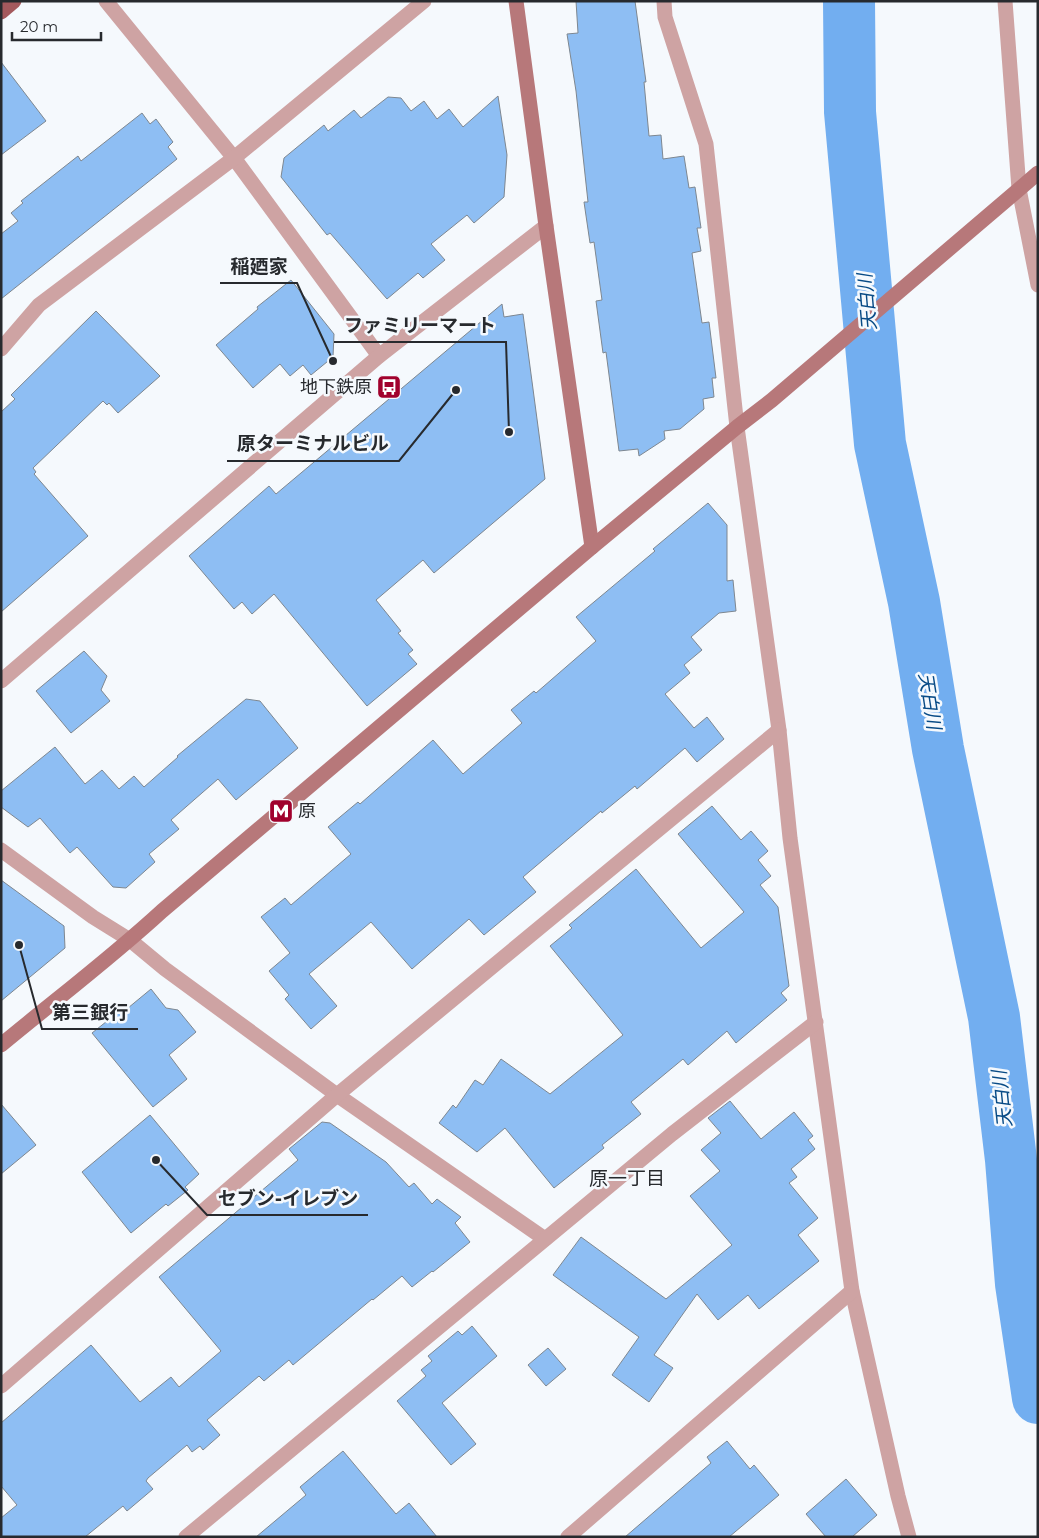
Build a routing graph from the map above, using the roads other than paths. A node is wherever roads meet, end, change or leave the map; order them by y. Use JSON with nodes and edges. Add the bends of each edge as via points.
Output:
{"nodes":[{"id":1,"x":14,"y":1,"type":"edge"},
{"id":2,"x":106,"y":1,"type":"edge"},
{"id":3,"x":424,"y":1,"type":"edge"},
{"id":4,"x":516,"y":1,"type":"edge"},
{"id":5,"x":664,"y":1,"type":"edge"},
{"id":6,"x":1005,"y":1,"type":"edge"},
{"id":7,"x":1,"y":12,"type":"edge"},
{"id":8,"x":234,"y":158,"type":"junction"},
{"id":9,"x":1038,"y":173,"type":"edge"},
{"id":10,"x":1019,"y":188,"type":"junction"},
{"id":11,"x":546,"y":226,"type":"junction"},
{"id":12,"x":1038,"y":286,"type":"edge"},
{"id":13,"x":1,"y":349,"type":"edge"},
{"id":14,"x":379,"y":356,"type":"junction"},
{"id":15,"x":737,"y":426,"type":"junction"},
{"id":16,"x":592,"y":547,"type":"junction"},
{"id":17,"x":1,"y":681,"type":"edge"},
{"id":18,"x":779,"y":730,"type":"junction"},
{"id":19,"x":1,"y":850,"type":"edge"},
{"id":20,"x":130,"y":940,"type":"junction"},
{"id":21,"x":816,"y":1022,"type":"junction"},
{"id":22,"x":1,"y":1045,"type":"edge"},
{"id":23,"x":337,"y":1095,"type":"junction"},
{"id":24,"x":544,"y":1239,"type":"junction"},
{"id":25,"x":852,"y":1291,"type":"junction"},
{"id":26,"x":1,"y":1386,"type":"edge"},
{"id":27,"x":186,"y":1537,"type":"edge"},
{"id":28,"x":568,"y":1537,"type":"edge"},
{"id":29,"x":909,"y":1537,"type":"edge"}],
"edges":[{"from":1,"to":7,"type":"main road"},
{"from":2,"to":8,"type":"street"},
{"from":3,"to":8,"type":"street"},
{"from":4,"to":11,"type":"street"},
{"from":5,"to":15,"type":"street","via":[[665,17],[706,144]]},
{"from":6,"to":10,"type":"street"},
{"from":8,"to":13,"type":"street","via":[[39,305]]},
{"from":8,"to":14,"type":"street"},
{"from":9,"to":10,"type":"street"},
{"from":10,"to":12,"type":"street"},
{"from":10,"to":15,"type":"street","via":[[772,400]]},
{"from":11,"to":14,"type":"street"},
{"from":11,"to":16,"type":"street"},
{"from":14,"to":17,"type":"street"},
{"from":15,"to":16,"type":"street"},
{"from":15,"to":18,"type":"street"},
{"from":16,"to":20,"type":"street"},
{"from":18,"to":21,"type":"street","via":[[790,838]]},
{"from":18,"to":23,"type":"street"},
{"from":19,"to":20,"type":"street"},
{"from":20,"to":22,"type":"street"},
{"from":20,"to":23,"type":"street"},
{"from":21,"to":24,"type":"street"},
{"from":21,"to":25,"type":"street"},
{"from":23,"to":24,"type":"street"},
{"from":23,"to":26,"type":"street"},
{"from":24,"to":27,"type":"street"},
{"from":25,"to":28,"type":"street"},
{"from":25,"to":29,"type":"street"}]}
